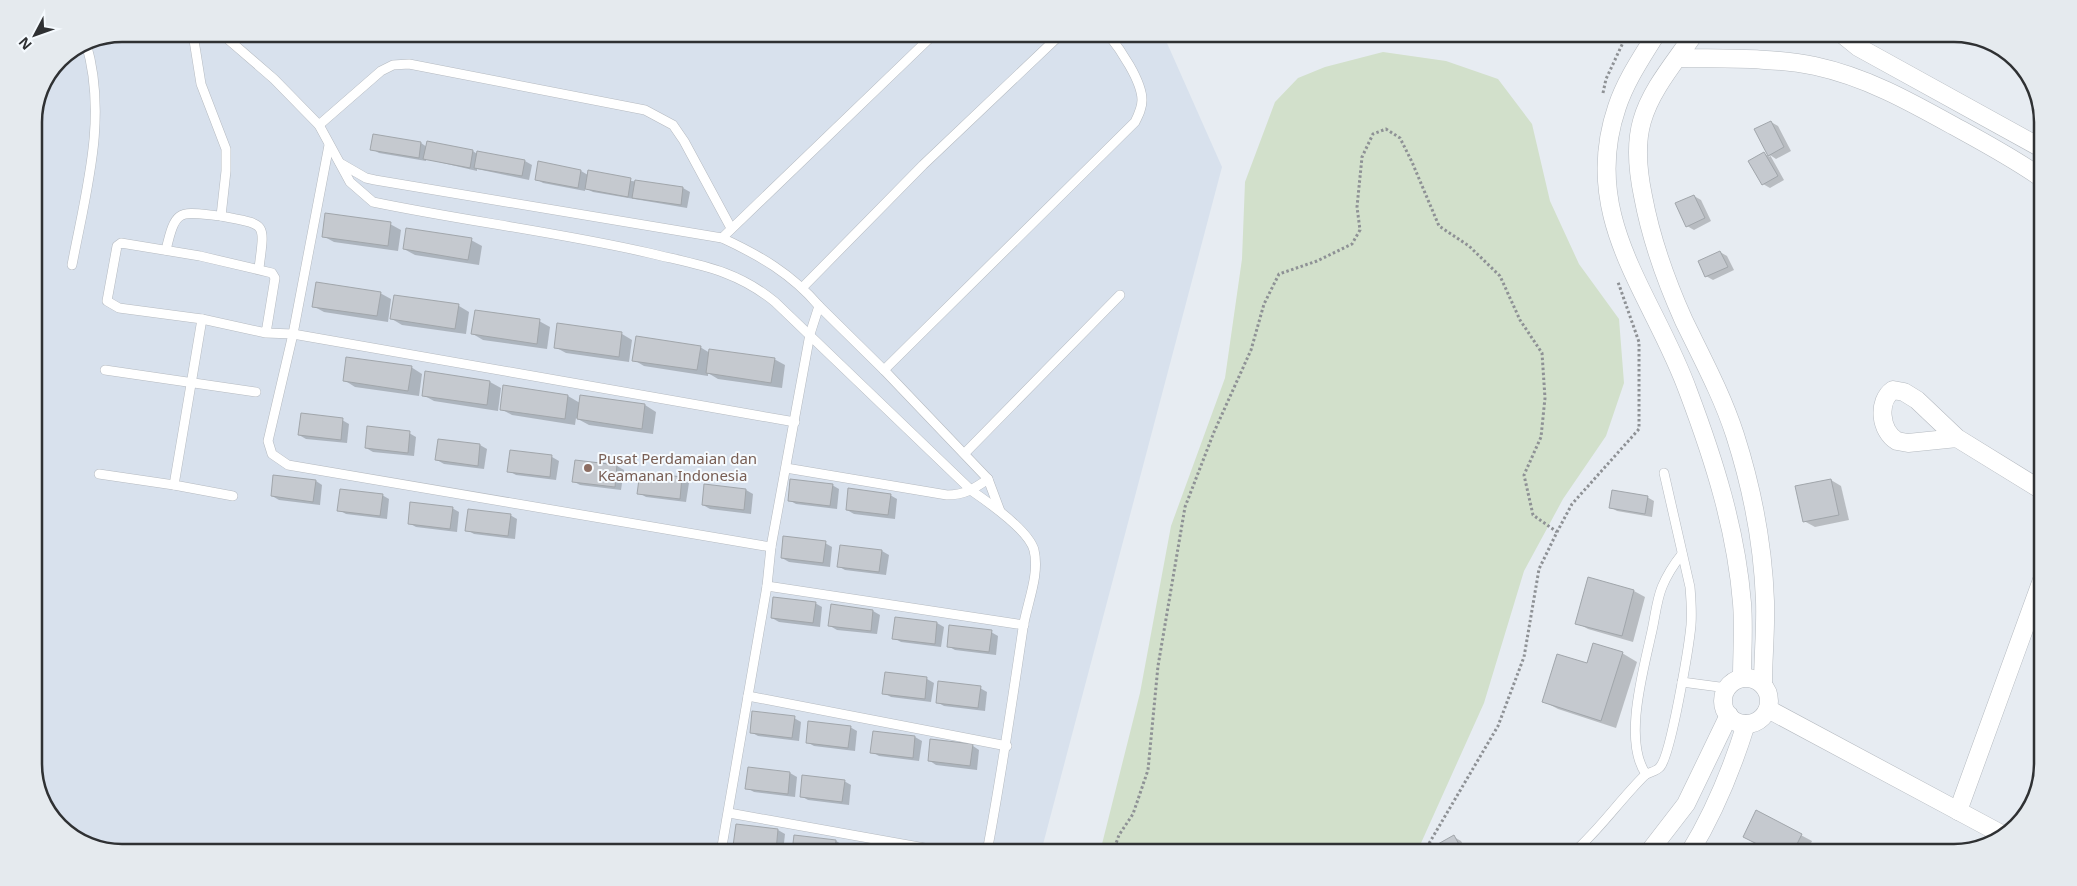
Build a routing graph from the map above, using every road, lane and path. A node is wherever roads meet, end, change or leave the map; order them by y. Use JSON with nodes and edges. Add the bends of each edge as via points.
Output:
{"nodes":[{"id":1,"x":194,"y":42,"type":"edge"},
{"id":2,"x":231,"y":42,"type":"edge"},
{"id":3,"x":926,"y":42,"type":"edge"},
{"id":4,"x":1053,"y":42,"type":"edge"},
{"id":5,"x":1114,"y":42,"type":"edge"},
{"id":6,"x":1623,"y":42,"type":"edge"},
{"id":7,"x":1651,"y":42,"type":"edge"},
{"id":8,"x":1689,"y":42,"type":"edge"},
{"id":9,"x":1852,"y":42,"type":"edge"},
{"id":10,"x":88,"y":51,"type":"edge"},
{"id":11,"x":1678,"y":58,"type":"junction"},
{"id":12,"x":1602,"y":97,"type":"dead end"},
{"id":13,"x":319,"y":125,"type":"junction"},
{"id":14,"x":2034,"y":144,"type":"edge"},
{"id":15,"x":329,"y":145,"type":"junction"},
{"id":16,"x":338,"y":161,"type":"junction"},
{"id":17,"x":2034,"y":173,"type":"edge"},
{"id":18,"x":221,"y":216,"type":"junction"},
{"id":19,"x":731,"y":228,"type":"junction"},
{"id":20,"x":722,"y":238,"type":"junction"},
{"id":21,"x":166,"y":250,"type":"junction"},
{"id":22,"x":72,"y":265,"type":"dead end"},
{"id":23,"x":258,"y":268,"type":"junction"},
{"id":24,"x":1617,"y":280,"type":"dead end"},
{"id":25,"x":803,"y":287,"type":"junction"},
{"id":26,"x":1120,"y":295,"type":"dead end"},
{"id":27,"x":819,"y":306,"type":"junction"},
{"id":28,"x":202,"y":320,"type":"junction"},
{"id":29,"x":266,"y":333,"type":"junction"},
{"id":30,"x":293,"y":334,"type":"junction"},
{"id":31,"x":810,"y":334,"type":"junction"},
{"id":32,"x":105,"y":370,"type":"dead end"},
{"id":33,"x":884,"y":370,"type":"junction"},
{"id":34,"x":192,"y":382,"type":"junction"},
{"id":35,"x":256,"y":392,"type":"dead end"},
{"id":36,"x":795,"y":422,"type":"junction"},
{"id":37,"x":1957,"y":438,"type":"dead end"},
{"id":38,"x":965,"y":453,"type":"junction"},
{"id":39,"x":786,"y":468,"type":"junction"},
{"id":40,"x":1664,"y":473,"type":"dead end"},
{"id":41,"x":99,"y":474,"type":"dead end"},
{"id":42,"x":988,"y":479,"type":"junction"},
{"id":43,"x":174,"y":485,"type":"junction"},
{"id":44,"x":2034,"y":485,"type":"edge"},
{"id":45,"x":972,"y":491,"type":"junction"},
{"id":46,"x":233,"y":496,"type":"dead end"},
{"id":47,"x":1000,"y":511,"type":"junction"},
{"id":48,"x":1557,"y":532,"type":"junction"},
{"id":49,"x":771,"y":547,"type":"junction"},
{"id":50,"x":1682,"y":554,"type":"junction"},
{"id":51,"x":767,"y":586,"type":"junction"},
{"id":52,"x":2034,"y":604,"type":"edge"},
{"id":53,"x":1024,"y":626,"type":"junction"},
{"id":54,"x":1742,"y":678,"type":"junction"},
{"id":55,"x":1682,"y":682,"type":"junction"},
{"id":56,"x":1763,"y":684,"type":"junction"},
{"id":57,"x":1727,"y":688,"type":"junction"},
{"id":58,"x":748,"y":696,"type":"junction"},
{"id":59,"x":1768,"y":709,"type":"junction"},
{"id":60,"x":1729,"y":715,"type":"junction"},
{"id":61,"x":1746,"y":724,"type":"junction"},
{"id":62,"x":1007,"y":746,"type":"junction"},
{"id":63,"x":1646,"y":774,"type":"junction"},
{"id":64,"x":1958,"y":811,"type":"junction"},
{"id":65,"x":729,"y":813,"type":"junction"},
{"id":66,"x":1994,"y":833,"type":"edge"},
{"id":67,"x":723,"y":844,"type":"edge"},
{"id":68,"x":902,"y":844,"type":"edge"},
{"id":69,"x":989,"y":844,"type":"edge"},
{"id":70,"x":1116,"y":844,"type":"edge"},
{"id":71,"x":1429,"y":844,"type":"edge"},
{"id":72,"x":1582,"y":844,"type":"edge"},
{"id":73,"x":1655,"y":844,"type":"edge"},
{"id":74,"x":1694,"y":844,"type":"edge"}],
"edges":[{"from":1,"to":18,"type":"lane","via":[[201,84],[226,149]]},
{"from":2,"to":13,"type":"lane"},
{"from":3,"to":19,"type":"lane"},
{"from":4,"to":25,"type":"lane","via":[[923,165]]},
{"from":5,"to":33,"type":"lane","via":[[1142,98],[1135,122]]},
{"from":6,"to":12,"type":"path","via":[[1606,79]]},
{"from":7,"to":54,"type":"street","via":[[1617,107],[1606,153],[1608,191],[1614,225],[1626,259],[1688,389],[1718,478],[1729,518],[1742,603]]},
{"from":8,"to":11,"type":"street"},
{"from":9,"to":14,"type":"street"},
{"from":10,"to":22,"type":"lane","via":[[96,121],[92,164]]},
{"from":11,"to":17,"type":"street","via":[[1774,60],[1855,77],[1903,98]]},
{"from":11,"to":56,"type":"street","via":[[1653,94],[1642,121],[1638,156],[1641,184],[1661,264],[1716,388],[1748,478],[1761,544],[1765,602]]},
{"from":13,"to":15,"type":"lane"},
{"from":13,"to":19,"type":"lane","via":[[381,71],[393,65],[410,64],[645,110],[673,126],[684,141]]},
{"from":15,"to":16,"type":"lane"},
{"from":15,"to":30,"type":"lane"},
{"from":16,"to":20,"type":"lane","via":[[375,180]]},
{"from":16,"to":31,"type":"lane","via":[[350,182],[372,202],[604,243],[726,272],[763,291]]},
{"from":18,"to":21,"type":"lane","via":[[179,215],[172,224]]},
{"from":18,"to":23,"type":"lane","via":[[254,222],[261,228],[264,234]]},
{"from":19,"to":20,"type":"lane"},
{"from":20,"to":25,"type":"lane","via":[[764,258]]},
{"from":21,"to":23,"type":"lane"},
{"from":21,"to":28,"type":"lane","via":[[121,243],[117,246],[107,301],[119,308]]},
{"from":23,"to":29,"type":"lane","via":[[272,272],[275,278]]},
{"from":24,"to":48,"type":"path","via":[[1639,342],[1639,429],[1572,504]]},
{"from":25,"to":27,"type":"lane"},
{"from":26,"to":38,"type":"lane"},
{"from":27,"to":31,"type":"lane"},
{"from":27,"to":33,"type":"lane"},
{"from":28,"to":29,"type":"lane"},
{"from":28,"to":34,"type":"lane"},
{"from":29,"to":30,"type":"lane"},
{"from":30,"to":36,"type":"lane"},
{"from":30,"to":49,"type":"lane","via":[[268,441],[272,454],[288,465]]},
{"from":31,"to":36,"type":"lane"},
{"from":31,"to":45,"type":"lane"},
{"from":32,"to":34,"type":"lane"},
{"from":33,"to":38,"type":"lane"},
{"from":34,"to":35,"type":"lane"},
{"from":34,"to":43,"type":"lane"},
{"from":36,"to":39,"type":"lane"},
{"from":37,"to":44,"type":"street"},
{"from":38,"to":42,"type":"lane"},
{"from":39,"to":45,"type":"lane","via":[[947,495]]},
{"from":39,"to":49,"type":"lane"},
{"from":40,"to":50,"type":"lane"},
{"from":41,"to":43,"type":"lane"},
{"from":42,"to":45,"type":"lane"},
{"from":42,"to":47,"type":"lane"},
{"from":43,"to":46,"type":"lane"},
{"from":45,"to":47,"type":"lane"},
{"from":47,"to":53,"type":"lane","via":[[1034,548],[1035,571]]},
{"from":48,"to":70,"type":"path","via":[[1533,515],[1524,475],[1541,437],[1545,398],[1542,353],[1520,320],[1500,276],[1469,246],[1439,226],[1400,138],[1386,129],[1373,134],[1362,157],[1357,207],[1360,230],[1352,244],[1279,274],[1264,304],[1251,350],[1214,432],[1186,507],[1158,666],[1148,770],[1133,814]]},
{"from":48,"to":71,"type":"path","via":[[1539,569],[1524,657],[1498,726]]},
{"from":49,"to":51,"type":"lane"},
{"from":50,"to":55,"type":"lane","via":[[1692,602]]},
{"from":50,"to":63,"type":"lane","via":[[1669,573],[1658,599],[1637,702],[1638,755]]},
{"from":51,"to":53,"type":"lane"},
{"from":51,"to":58,"type":"lane"},
{"from":52,"to":64,"type":"street"},
{"from":53,"to":62,"type":"lane"},
{"from":54,"to":56,"type":"street"},
{"from":54,"to":57,"type":"street"},
{"from":55,"to":57,"type":"lane"},
{"from":55,"to":63,"type":"lane","via":[[1667,755],[1660,767]]},
{"from":56,"to":59,"type":"street","via":[[1768,693]]},
{"from":57,"to":60,"type":"street","via":[[1724,702]]},
{"from":58,"to":62,"type":"lane"},
{"from":58,"to":65,"type":"lane"},
{"from":59,"to":61,"type":"street","via":[[1760,720]]},
{"from":59,"to":64,"type":"street"},
{"from":60,"to":61,"type":"street"},
{"from":60,"to":73,"type":"street","via":[[1686,804]]},
{"from":61,"to":74,"type":"street","via":[[1719,800]]},
{"from":62,"to":69,"type":"lane"},
{"from":63,"to":72,"type":"lane"},
{"from":64,"to":66,"type":"street"},
{"from":65,"to":67,"type":"lane"},
{"from":65,"to":68,"type":"lane"}]}
